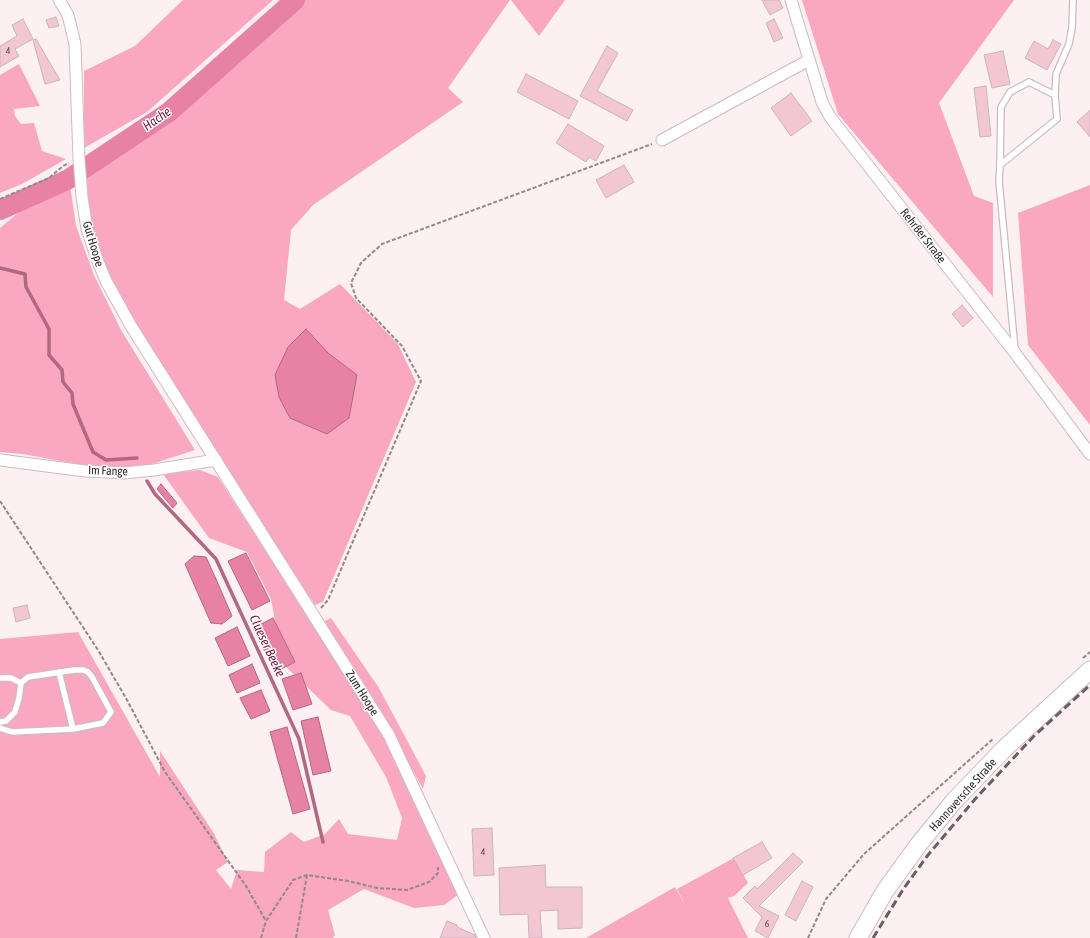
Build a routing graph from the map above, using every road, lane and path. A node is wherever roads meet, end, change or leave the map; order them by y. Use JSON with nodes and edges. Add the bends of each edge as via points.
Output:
{"nodes":[{"id":1,"x":58,"y":0,"type":"edge"},
{"id":2,"x":791,"y":0,"type":"edge"},
{"id":3,"x":1073,"y":0,"type":"edge"},
{"id":4,"x":809,"y":60,"type":"junction"},
{"id":5,"x":1055,"y":94,"type":"junction"},
{"id":6,"x":662,"y":140,"type":"joint"},
{"id":7,"x":80,"y":161,"type":"junction"},
{"id":8,"x":1000,"y":165,"type":"junction"},
{"id":9,"x":0,"y":199,"type":"edge"},
{"id":10,"x":1015,"y":353,"type":"junction"},
{"id":11,"x":1090,"y":454,"type":"edge"},
{"id":12,"x":0,"y":460,"type":"edge"},
{"id":13,"x":216,"y":460,"type":"junction"},
{"id":14,"x":0,"y":501,"type":"edge"},
{"id":15,"x":328,"y":600,"type":"dead end"},
{"id":16,"x":1090,"y":652,"type":"edge"},
{"id":17,"x":1084,"y":666,"type":"edge"},
{"id":18,"x":59,"y":672,"type":"junction"},
{"id":19,"x":0,"y":678,"type":"edge"},
{"id":20,"x":21,"y":683,"type":"junction"},
{"id":21,"x":0,"y":722,"type":"edge"},
{"id":22,"x":0,"y":728,"type":"edge"},
{"id":23,"x":73,"y":729,"type":"junction"},
{"id":24,"x":995,"y":737,"type":"dead end"},
{"id":25,"x":441,"y":846,"type":"junction"},
{"id":26,"x":307,"y":875,"type":"junction"},
{"id":27,"x":266,"y":921,"type":"junction"},
{"id":28,"x":261,"y":938,"type":"edge"},
{"id":29,"x":296,"y":938,"type":"edge"},
{"id":30,"x":484,"y":938,"type":"edge"},
{"id":31,"x":808,"y":938,"type":"edge"},
{"id":32,"x":858,"y":938,"type":"edge"}],
"edges":[{"from":1,"to":7,"type":"street","name":"Gut Hoope","via":[[68,15],[75,44]]},
{"from":2,"to":4,"type":"street","name":"Rehrßer Straße"},
{"from":3,"to":5,"type":"lane","via":[[1069,44],[1056,74]]},
{"from":4,"to":6,"type":"street"},
{"from":4,"to":10,"type":"street","name":"Rehrßer Straße","via":[[822,102],[830,117]]},
{"from":5,"to":8,"type":"lane","via":[[1057,119]]},
{"from":5,"to":8,"type":"lane","via":[[1028,82],[1010,92],[1001,107]]},
{"from":6,"to":15,"type":"path","via":[[382,244],[361,263],[350,283],[356,298],[402,346],[421,381]]},
{"from":7,"to":9,"type":"path","via":[[63,166],[49,178]]},
{"from":7,"to":13,"type":"street","name":"Gut Hoope","via":[[86,229],[96,260],[131,326]]},
{"from":8,"to":10,"type":"lane","via":[[999,181]]},
{"from":10,"to":11,"type":"street","name":"Rehrßer Straße"},
{"from":12,"to":13,"type":"street","name":"Im Fange","via":[[85,471],[124,473]]},
{"from":13,"to":25,"type":"street","name":"Zum Hoope","via":[[388,735]]},
{"from":14,"to":27,"type":"path","via":[[98,650],[165,772],[246,886]]},
{"from":16,"to":17,"type":"path"},
{"from":17,"to":32,"type":"main road","name":"Hannoversche Straße","via":[[954,801],[885,891]]},
{"from":18,"to":20,"type":"lane","via":[[28,677]]},
{"from":18,"to":23,"type":"lane"},
{"from":18,"to":23,"type":"lane","via":[[88,672],[111,712],[103,723]]},
{"from":19,"to":20,"type":"lane","via":[[11,678]]},
{"from":20,"to":21,"type":"lane","via":[[15,712],[6,721]]},
{"from":22,"to":23,"type":"lane","via":[[12,732]]},
{"from":24,"to":31,"type":"path","via":[[864,854],[826,899]]},
{"from":25,"to":26,"type":"path","via":[[438,873],[429,882],[407,890],[377,888]]},
{"from":25,"to":30,"type":"street","name":"Zum Hoope"},
{"from":26,"to":27,"type":"path","via":[[293,880]]},
{"from":26,"to":29,"type":"path"},
{"from":27,"to":28,"type":"path"}]}
